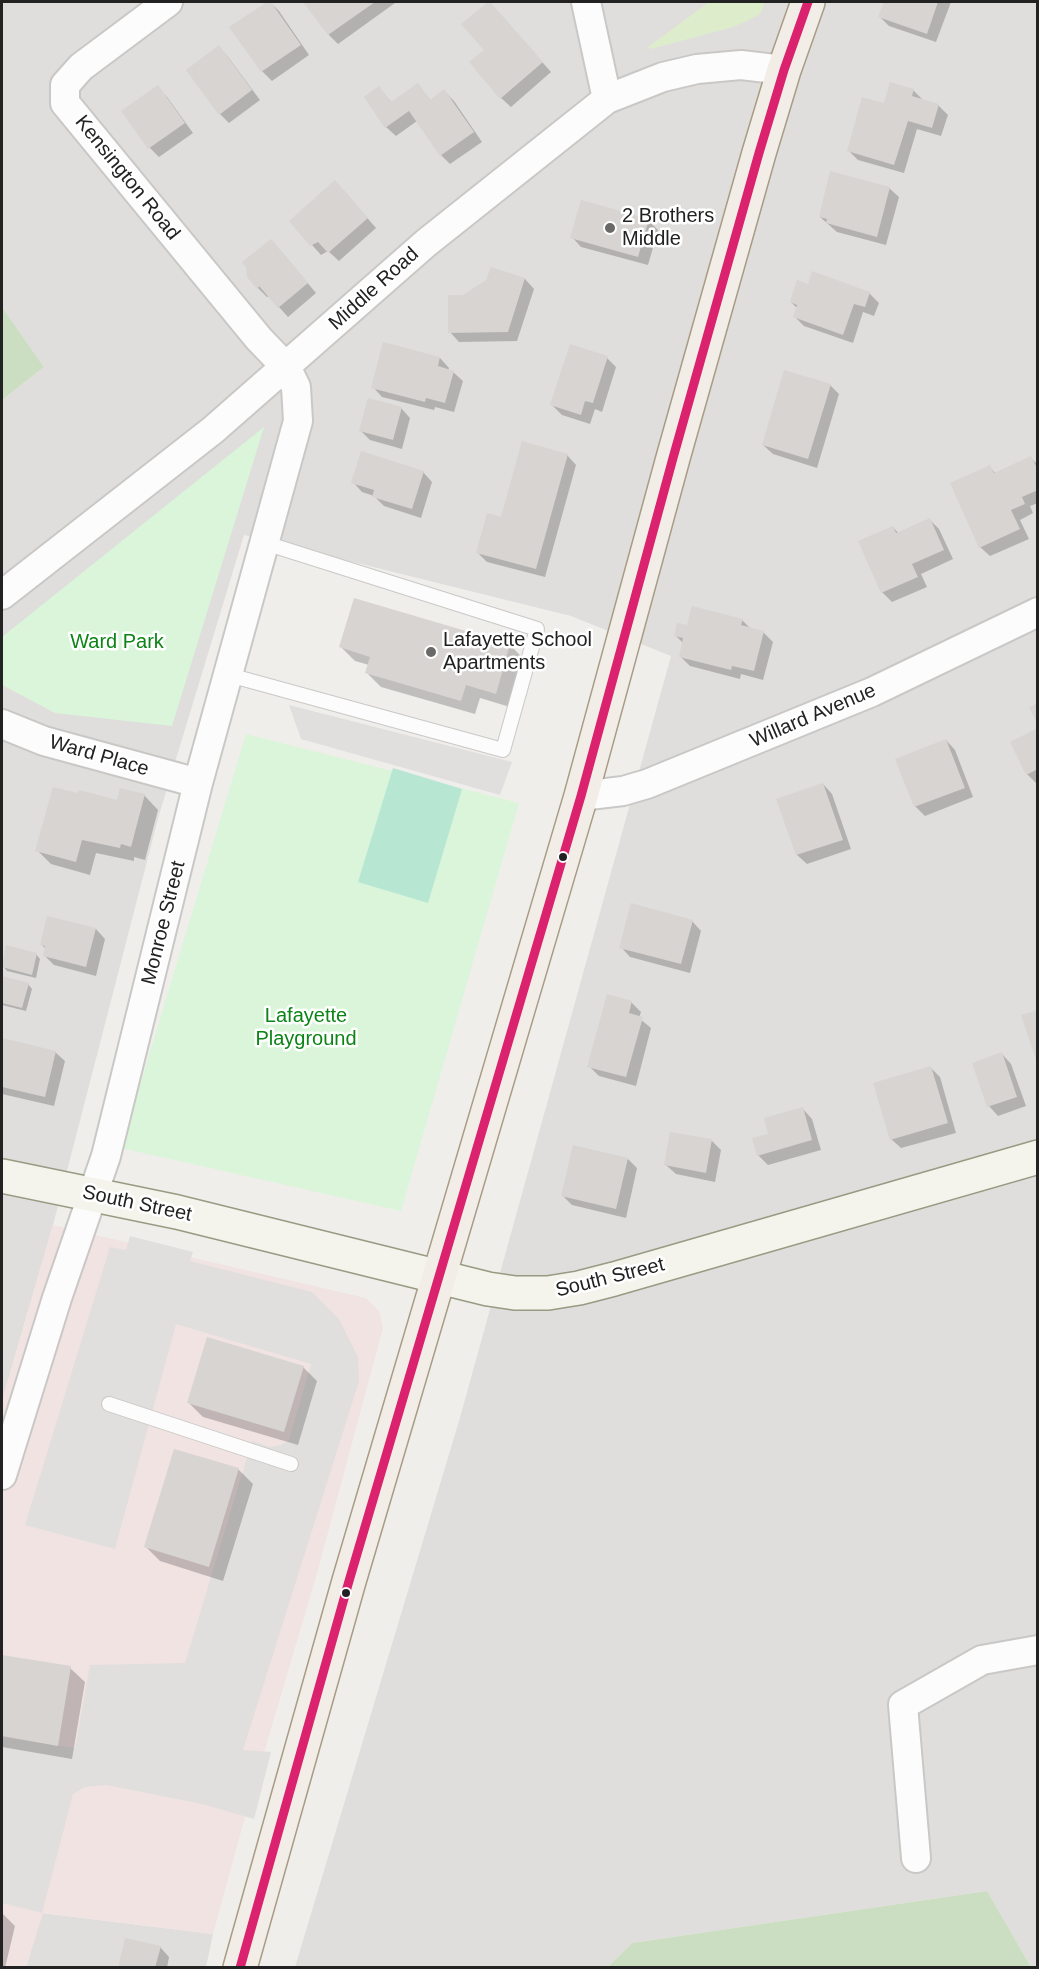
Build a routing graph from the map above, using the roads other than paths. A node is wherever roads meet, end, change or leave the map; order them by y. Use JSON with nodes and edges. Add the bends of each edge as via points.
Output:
{"nodes":[{"id":1,"x":168,"y":2,"type":"edge"},
{"id":2,"x":586,"y":2,"type":"edge"},
{"id":3,"x":808,"y":2,"type":"edge"},
{"id":4,"x":784,"y":70,"type":"junction"},
{"id":5,"x":607,"y":99,"type":"junction"},
{"id":6,"x":286,"y":367,"type":"junction"},
{"id":7,"x":265,"y":543,"type":"junction"},
{"id":8,"x":2,"y":595,"type":"edge"},
{"id":9,"x":1038,"y":612,"type":"edge"},
{"id":10,"x":229,"y":675,"type":"junction"},
{"id":11,"x":2,"y":724,"type":"edge"},
{"id":12,"x":198,"y":783,"type":"junction"},
{"id":13,"x":581,"y":796,"type":"junction"},
{"id":14,"x":1038,"y":1157,"type":"edge"},
{"id":15,"x":2,"y":1176,"type":"edge"},
{"id":16,"x":94,"y":1194,"type":"junction"},
{"id":17,"x":440,"y":1277,"type":"junction"},
{"id":18,"x":109,"y":1404,"type":"dead end"},
{"id":19,"x":291,"y":1464,"type":"dead end"},
{"id":20,"x":2,"y":1475,"type":"edge"},
{"id":21,"x":1038,"y":1650,"type":"edge"},
{"id":22,"x":916,"y":1858,"type":"dead end"},
{"id":23,"x":240,"y":1968,"type":"edge"}],
"edges":[{"from":1,"to":6,"type":"street","name":"Kensington Road","via":[[81,67],[65,85],[65,103]]},
{"from":2,"to":5,"type":"street"},
{"from":3,"to":4,"type":"main road"},
{"from":4,"to":5,"type":"street","name":"Middle Road","via":[[741,65],[697,69],[663,77]]},
{"from":4,"to":13,"type":"main road"},
{"from":5,"to":6,"type":"street","name":"Middle Road","via":[[426,243]]},
{"from":6,"to":7,"type":"street","name":"Monroe Street","via":[[296,387],[298,421]]},
{"from":6,"to":8,"type":"street","name":"Middle Road","via":[[213,430]]},
{"from":7,"to":10,"type":"street","name":"Monroe Street"},
{"from":7,"to":10,"type":"lane","via":[[537,629],[503,750]]},
{"from":9,"to":13,"type":"street","name":"Willard Avenue","via":[[872,692],[657,780],[623,791]]},
{"from":10,"to":12,"type":"street","name":"Monroe Street"},
{"from":11,"to":12,"type":"street","name":"Ward Place","via":[[44,741]]},
{"from":12,"to":16,"type":"street","name":"Monroe Street"},
{"from":13,"to":17,"type":"main road"},
{"from":14,"to":17,"type":"street","name":"South Street","via":[[579,1288],[515,1293]]},
{"from":15,"to":16,"type":"street","name":"South Street"},
{"from":16,"to":17,"type":"street","name":"South Street"},
{"from":16,"to":20,"type":"street","name":"Monroe Street"},
{"from":17,"to":23,"type":"main road","via":[[352,1570]]},
{"from":18,"to":19,"type":"lane"},
{"from":21,"to":22,"type":"street","via":[[982,1660],[903,1705]]}]}
